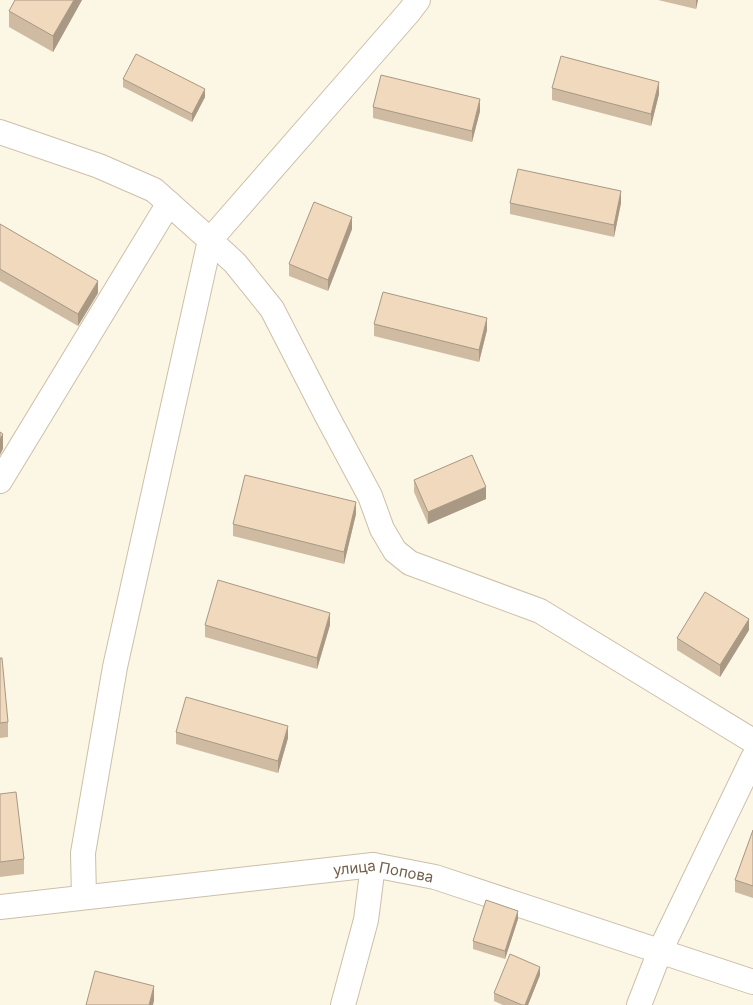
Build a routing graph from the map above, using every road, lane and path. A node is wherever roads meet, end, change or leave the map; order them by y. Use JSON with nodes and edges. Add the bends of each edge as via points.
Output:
{"nodes":[{"id":1,"x":418,"y":0,"type":"edge"},
{"id":2,"x":0,"y":132,"type":"edge"},
{"id":3,"x":169,"y":203,"type":"junction"},
{"id":4,"x":210,"y":240,"type":"junction"},
{"id":5,"x":0,"y":481,"type":"edge"},
{"id":6,"x":753,"y":741,"type":"edge"},
{"id":7,"x":753,"y":758,"type":"edge"},
{"id":8,"x":373,"y":865,"type":"junction"},
{"id":9,"x":84,"y":896,"type":"junction"},
{"id":10,"x":0,"y":907,"type":"edge"},
{"id":11,"x":660,"y":951,"type":"junction"},
{"id":12,"x":753,"y":982,"type":"edge"},
{"id":13,"x":343,"y":1005,"type":"edge"},
{"id":14,"x":639,"y":1005,"type":"edge"}],
"edges":[{"from":1,"to":4,"type":"street"},
{"from":2,"to":3,"type":"street","via":[[99,166],[154,190]]},
{"from":3,"to":4,"type":"street"},
{"from":3,"to":5,"type":"street"},
{"from":4,"to":6,"type":"street","via":[[272,309],[370,496],[382,530],[395,551],[410,563],[540,611]]},
{"from":4,"to":9,"type":"street","via":[[114,667],[82,853]]},
{"from":7,"to":11,"type":"street"},
{"from":8,"to":9,"type":"street","name":"улица Попова"},
{"from":8,"to":11,"type":"street","name":"улица Попова","via":[[435,877]]},
{"from":8,"to":13,"type":"street","via":[[366,920]]},
{"from":9,"to":10,"type":"street","name":"улица Попова"},
{"from":11,"to":12,"type":"street","name":"улица Попова"},
{"from":11,"to":14,"type":"street"}]}
